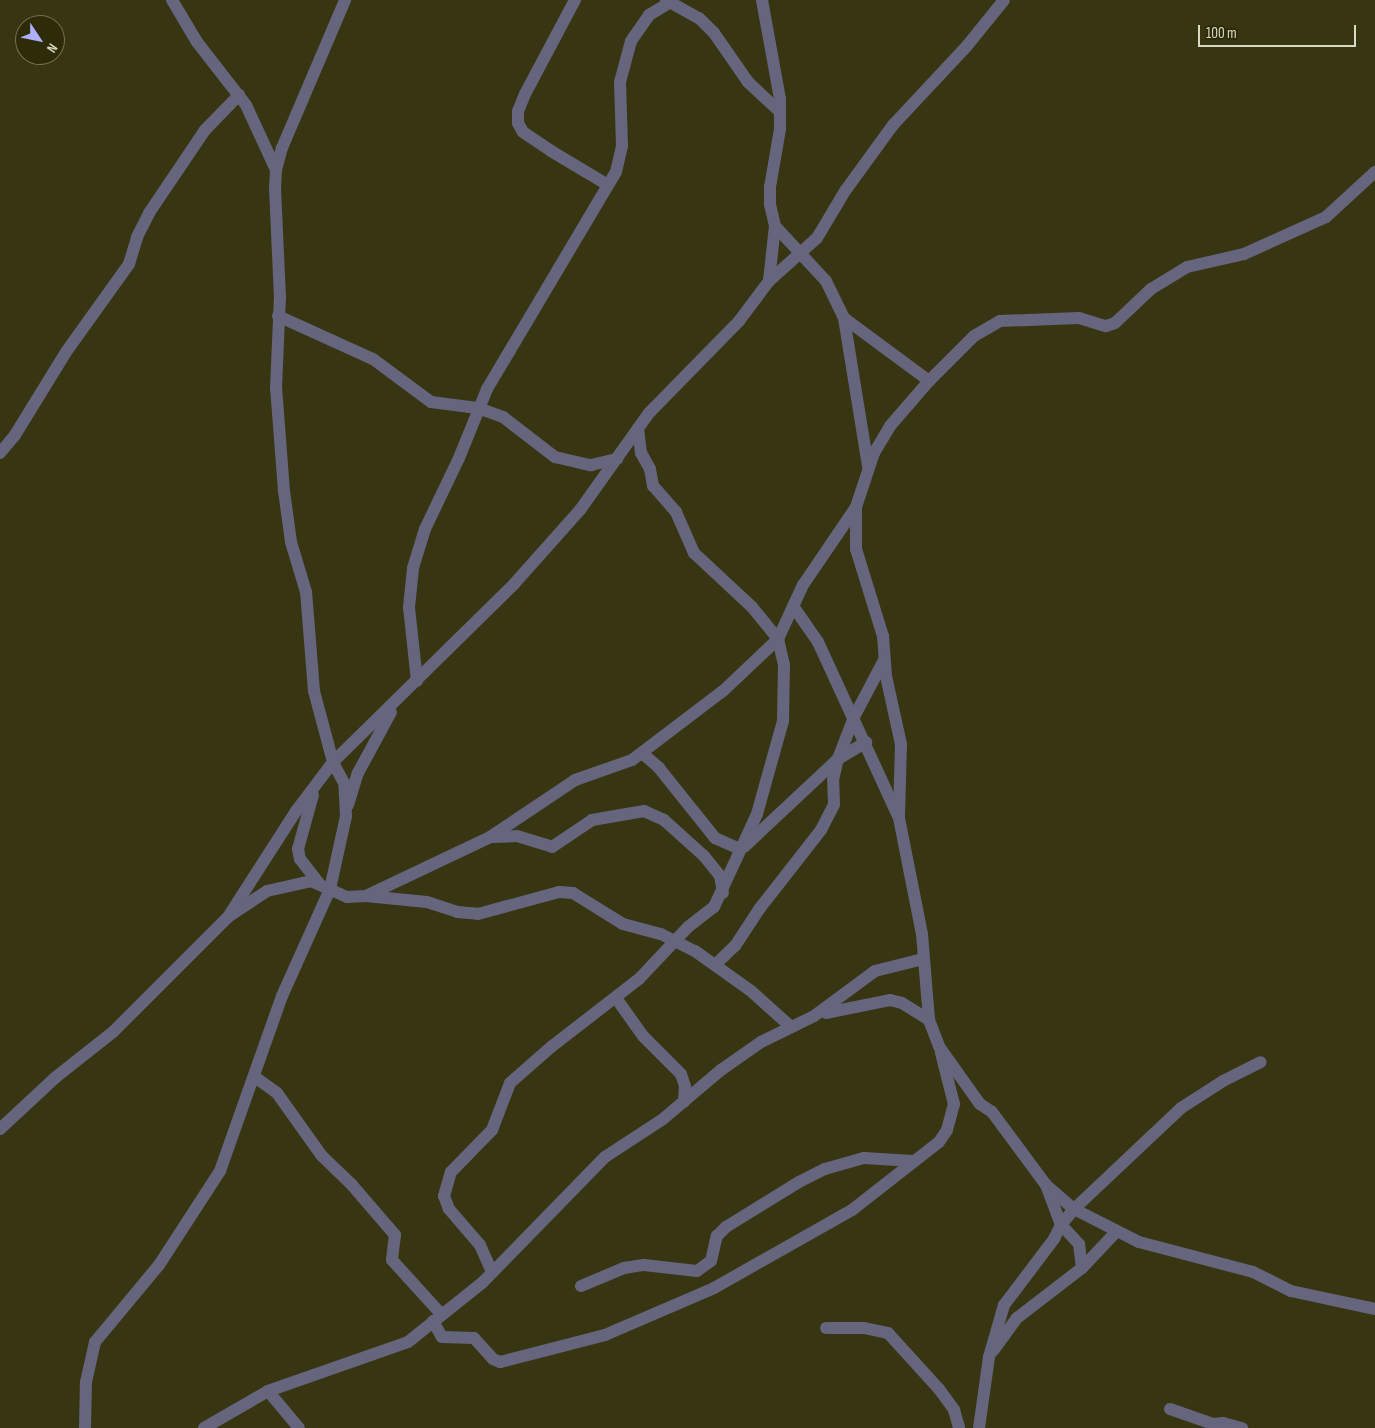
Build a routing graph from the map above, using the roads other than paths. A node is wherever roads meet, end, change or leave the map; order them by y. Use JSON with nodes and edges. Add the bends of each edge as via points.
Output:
{"nodes":[{"id":1,"x":172,"y":0,"type":"edge"},
{"id":2,"x":345,"y":0,"type":"edge"},
{"id":3,"x":575,"y":0,"type":"edge"},
{"id":4,"x":762,"y":0,"type":"edge"},
{"id":5,"x":1004,"y":0,"type":"edge"},
{"id":6,"x":671,"y":1,"type":"edge"},
{"id":7,"x":239,"y":95,"type":"junction"},
{"id":8,"x":779,"y":111,"type":"junction"},
{"id":9,"x":276,"y":170,"type":"junction"},
{"id":10,"x":1375,"y":172,"type":"edge"},
{"id":11,"x":608,"y":185,"type":"junction"},
{"id":12,"x":775,"y":226,"type":"junction"},
{"id":13,"x":800,"y":256,"type":"junction"},
{"id":14,"x":769,"y":281,"type":"junction"},
{"id":15,"x":278,"y":316,"type":"junction"},
{"id":16,"x":844,"y":318,"type":"junction"},
{"id":17,"x":929,"y":381,"type":"junction"},
{"id":18,"x":478,"y":408,"type":"junction"},
{"id":19,"x":638,"y":428,"type":"junction"},
{"id":20,"x":0,"y":453,"type":"edge"},
{"id":21,"x":618,"y":459,"type":"junction"},
{"id":22,"x":868,"y":469,"type":"junction"},
{"id":23,"x":856,"y":507,"type":"junction"},
{"id":24,"x":793,"y":606,"type":"junction"},
{"id":25,"x":778,"y":639,"type":"junction"},
{"id":26,"x":884,"y":660,"type":"junction"},
{"id":27,"x":417,"y":681,"type":"junction"},
{"id":28,"x":399,"y":699,"type":"junction"},
{"id":29,"x":854,"y":717,"type":"junction"},
{"id":30,"x":866,"y":742,"type":"junction"},
{"id":31,"x":642,"y":753,"type":"junction"},
{"id":32,"x":838,"y":759,"type":"junction"},
{"id":33,"x":333,"y":762,"type":"junction"},
{"id":34,"x":316,"y":785,"type":"junction"},
{"id":35,"x":346,"y":812,"type":"junction"},
{"id":36,"x":899,"y":818,"type":"junction"},
{"id":37,"x":490,"y":837,"type":"junction"},
{"id":38,"x":745,"y":846,"type":"junction"},
{"id":39,"x":325,"y":886,"type":"junction"},
{"id":40,"x":723,"y":893,"type":"junction"},
{"id":41,"x":366,"y":896,"type":"junction"},
{"id":42,"x":228,"y":917,"type":"junction"},
{"id":43,"x":676,"y":940,"type":"junction"},
{"id":44,"x":923,"y":959,"type":"junction"},
{"id":45,"x":716,"y":965,"type":"junction"},
{"id":46,"x":616,"y":998,"type":"junction"},
{"id":47,"x":814,"y":1016,"type":"junction"},
{"id":48,"x":929,"y":1020,"type":"junction"},
{"id":49,"x":790,"y":1026,"type":"junction"},
{"id":50,"x":940,"y":1048,"type":"junction"},
{"id":51,"x":1261,"y":1062,"type":"dead end"},
{"id":52,"x":255,"y":1077,"type":"junction"},
{"id":53,"x":684,"y":1102,"type":"junction"},
{"id":54,"x":0,"y":1129,"type":"edge"},
{"id":55,"x":913,"y":1161,"type":"junction"},
{"id":56,"x":1046,"y":1185,"type":"junction"},
{"id":57,"x":1074,"y":1209,"type":"junction"},
{"id":58,"x":1061,"y":1225,"type":"junction"},
{"id":59,"x":1116,"y":1232,"type":"junction"},
{"id":60,"x":1082,"y":1268,"type":"junction"},
{"id":61,"x":492,"y":1272,"type":"junction"},
{"id":62,"x":581,"y":1286,"type":"dead end"},
{"id":63,"x":1375,"y":1309,"type":"edge"},
{"id":64,"x":437,"y":1317,"type":"junction"},
{"id":65,"x":826,"y":1328,"type":"dead end"},
{"id":66,"x":989,"y":1357,"type":"junction"},
{"id":67,"x":268,"y":1390,"type":"junction"},
{"id":68,"x":1170,"y":1410,"type":"dead end"},
{"id":69,"x":1212,"y":1426,"type":"edge"},
{"id":70,"x":85,"y":1428,"type":"edge"},
{"id":71,"x":204,"y":1428,"type":"edge"},
{"id":72,"x":299,"y":1428,"type":"edge"},
{"id":73,"x":959,"y":1428,"type":"edge"},
{"id":74,"x":979,"y":1428,"type":"edge"},
{"id":75,"x":1242,"y":1428,"type":"edge"}],
"edges":[{"from":1,"to":7,"type":"street","via":[[196,42]]},
{"from":2,"to":9,"type":"street","via":[[282,148]]},
{"from":3,"to":11,"type":"street","via":[[525,94],[518,111],[518,123],[523,132]]},
{"from":4,"to":8,"type":"street","via":[[780,99]]},
{"from":5,"to":13,"type":"street","via":[[966,47],[893,125],[845,191],[817,238]]},
{"from":6,"to":8,"type":"street","via":[[699,18],[714,33],[748,82]]},
{"from":6,"to":11,"type":"street","via":[[649,15],[631,41],[620,82],[622,146],[616,172]]},
{"from":7,"to":9,"type":"street"},
{"from":7,"to":20,"type":"street","via":[[205,130],[149,213],[137,237],[130,264],[61,359],[15,435]]},
{"from":8,"to":12,"type":"street","via":[[780,129],[770,204]]},
{"from":9,"to":15,"type":"street"},
{"from":10,"to":17,"type":"street","via":[[1326,217],[1244,254],[1187,268],[1151,289],[1115,323],[1106,326],[1079,318],[1000,321],[974,336]]},
{"from":11,"to":18,"type":"street"},
{"from":12,"to":13,"type":"street"},
{"from":12,"to":14,"type":"street"},
{"from":13,"to":14,"type":"street"},
{"from":13,"to":16,"type":"street","via":[[826,281]]},
{"from":14,"to":19,"type":"street","via":[[739,322],[697,361]]},
{"from":15,"to":18,"type":"street","via":[[373,359],[431,402]]},
{"from":15,"to":33,"type":"street","via":[[277,401],[287,519],[306,592],[314,691]]},
{"from":16,"to":17,"type":"street"},
{"from":16,"to":22,"type":"street"},
{"from":17,"to":22,"type":"street","via":[[890,426]]},
{"from":18,"to":21,"type":"street","via":[[503,417],[556,457],[591,465]]},
{"from":18,"to":27,"type":"street","via":[[459,458],[428,521],[413,568],[409,607]]},
{"from":19,"to":21,"type":"street"},
{"from":19,"to":25,"type":"street","via":[[641,453],[650,469],[653,486],[676,512],[694,553],[752,607]]},
{"from":21,"to":27,"type":"street","via":[[554,540]]},
{"from":22,"to":23,"type":"street"},
{"from":23,"to":24,"type":"street","via":[[803,585]]},
{"from":23,"to":26,"type":"street","via":[[856,549],[881,628]]},
{"from":24,"to":25,"type":"street"},
{"from":24,"to":29,"type":"street","via":[[818,642]]},
{"from":25,"to":31,"type":"street","via":[[723,691]]},
{"from":25,"to":38,"type":"street","via":[[784,666],[782,721],[765,788]]},
{"from":26,"to":29,"type":"street"},
{"from":26,"to":36,"type":"street","via":[[900,744]]},
{"from":27,"to":28,"type":"street"},
{"from":28,"to":33,"type":"street"},
{"from":28,"to":35,"type":"street","via":[[358,772]]},
{"from":29,"to":30,"type":"street"},
{"from":29,"to":32,"type":"street"},
{"from":30,"to":32,"type":"street"},
{"from":30,"to":36,"type":"street"},
{"from":31,"to":37,"type":"street","via":[[616,767],[559,788]]},
{"from":31,"to":38,"type":"street","via":[[659,768],[715,838],[731,847]]},
{"from":32,"to":38,"type":"street"},
{"from":32,"to":45,"type":"street","via":[[833,780],[834,804],[821,830],[760,908],[735,946]]},
{"from":33,"to":34,"type":"street"},
{"from":33,"to":35,"type":"street","via":[[344,783]]},
{"from":34,"to":39,"type":"street","via":[[298,849],[303,864]]},
{"from":34,"to":42,"type":"street"},
{"from":35,"to":39,"type":"street"},
{"from":36,"to":44,"type":"street","via":[[922,934]]},
{"from":37,"to":40,"type":"street","via":[[517,836],[552,846],[592,820],[644,811],[664,820],[704,856],[720,876]]},
{"from":37,"to":41,"type":"street"},
{"from":38,"to":40,"type":"street"},
{"from":39,"to":41,"type":"street","via":[[347,897]]},
{"from":39,"to":42,"type":"street","via":[[311,881],[267,891]]},
{"from":39,"to":52,"type":"street"},
{"from":40,"to":43,"type":"street","via":[[709,913],[693,922]]},
{"from":41,"to":43,"type":"street","via":[[427,902],[457,912],[478,914],[566,891],[634,929]]},
{"from":42,"to":54,"type":"street","via":[[113,1032],[56,1077]]},
{"from":43,"to":45,"type":"street"},
{"from":43,"to":46,"type":"street"},
{"from":44,"to":47,"type":"street","via":[[874,971]]},
{"from":44,"to":48,"type":"street"},
{"from":45,"to":49,"type":"street","via":[[768,1004]]},
{"from":46,"to":53,"type":"street","via":[[643,1036],[681,1074],[686,1086]]},
{"from":46,"to":61,"type":"street","via":[[551,1046],[510,1083],[492,1130],[451,1172],[444,1196],[449,1209],[480,1245]]},
{"from":47,"to":48,"type":"street","via":[[890,1000],[902,1003]]},
{"from":47,"to":49,"type":"street"},
{"from":48,"to":50,"type":"street"},
{"from":49,"to":53,"type":"street","via":[[742,1054]]},
{"from":50,"to":55,"type":"street","via":[[954,1093],[951,1119],[939,1142]]},
{"from":50,"to":56,"type":"street","via":[[980,1104],[992,1112]]},
{"from":51,"to":57,"type":"street","via":[[1181,1108]]},
{"from":52,"to":64,"type":"street","via":[[277,1093],[322,1156],[395,1235],[392,1260]]},
{"from":52,"to":70,"type":"street","via":[[220,1171],[159,1265],[95,1342],[86,1382]]},
{"from":53,"to":61,"type":"street","via":[[604,1157]]},
{"from":55,"to":62,"type":"street","via":[[864,1158],[825,1169],[799,1182],[726,1227],[717,1236],[711,1261],[697,1271],[644,1265],[624,1268]]},
{"from":55,"to":64,"type":"street","via":[[852,1210],[810,1236],[714,1288],[604,1335],[500,1362],[493,1359],[474,1338],[442,1338]]},
{"from":56,"to":57,"type":"street"},
{"from":56,"to":58,"type":"street"},
{"from":57,"to":58,"type":"street"},
{"from":57,"to":59,"type":"street"},
{"from":58,"to":60,"type":"street","via":[[1079,1244]]},
{"from":58,"to":66,"type":"street","via":[[1004,1305]]},
{"from":59,"to":60,"type":"street"},
{"from":59,"to":63,"type":"street","via":[[1170,1252],[1253,1272],[1291,1291]]},
{"from":60,"to":66,"type":"street","via":[[1018,1318]]},
{"from":61,"to":64,"type":"street"},
{"from":64,"to":67,"type":"street","via":[[394,1349],[351,1360]]},
{"from":65,"to":73,"type":"street","via":[[864,1328],[888,1333],[940,1389],[954,1410]]},
{"from":66,"to":74,"type":"street"},
{"from":67,"to":71,"type":"street"},
{"from":67,"to":72,"type":"street"},
{"from":68,"to":69,"type":"street"},
{"from":69,"to":75,"type":"street","via":[[1224,1423]]}]}
